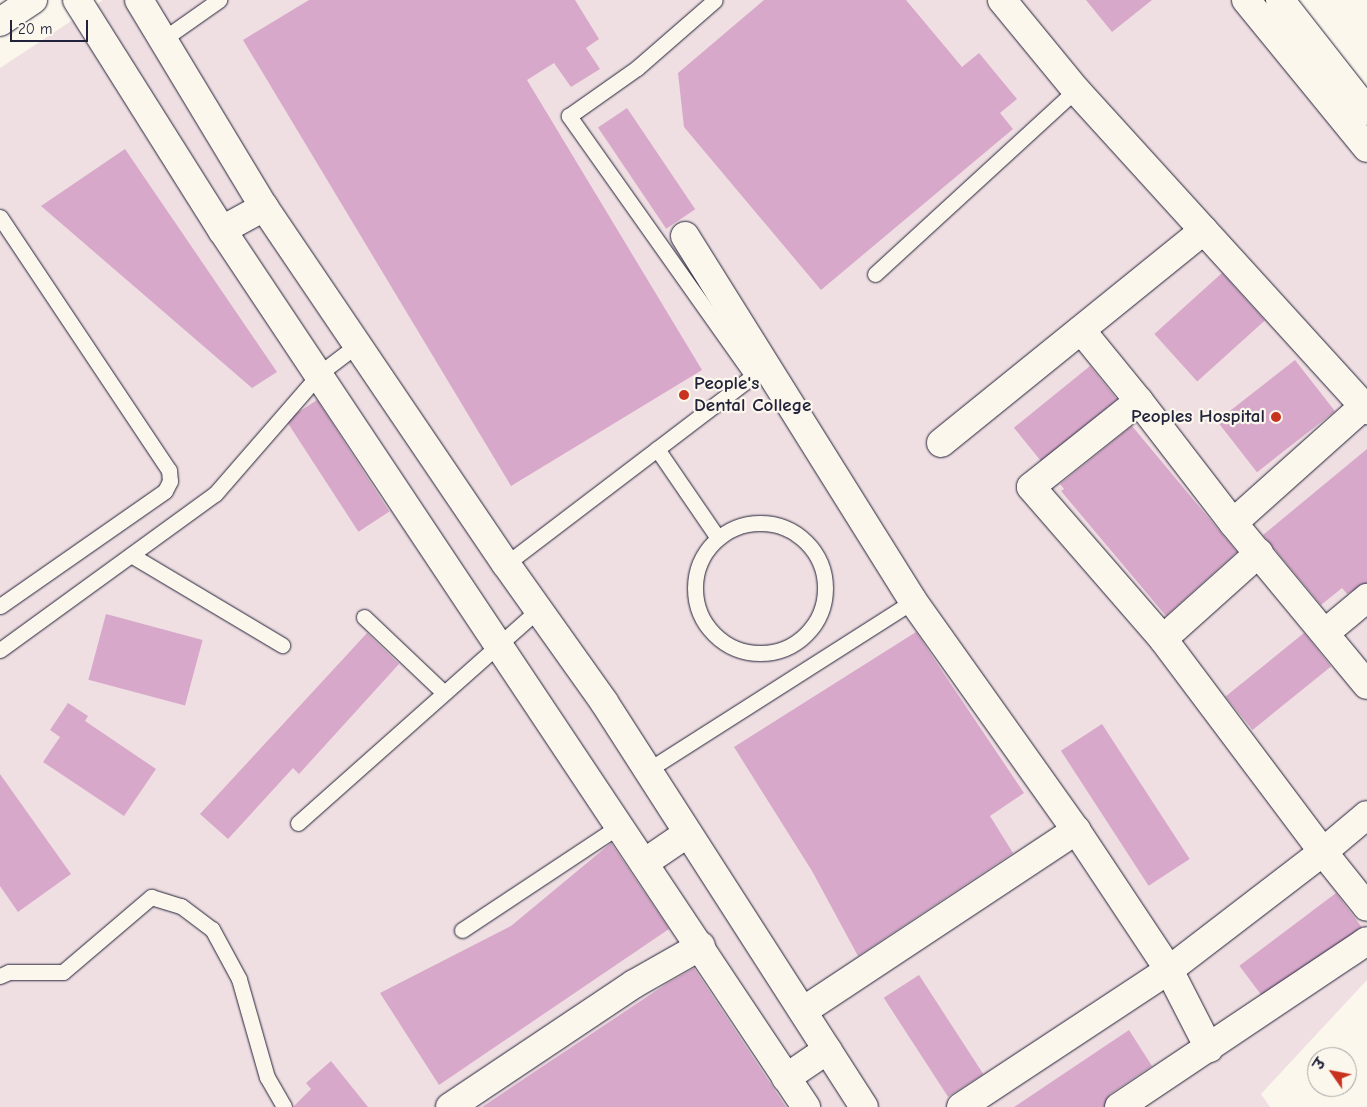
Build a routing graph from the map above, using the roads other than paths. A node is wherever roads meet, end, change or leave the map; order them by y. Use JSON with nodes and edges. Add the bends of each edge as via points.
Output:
{"nodes":[{"id":1,"x":33,"y":0,"type":"edge"},
{"id":2,"x":77,"y":0,"type":"edge"},
{"id":3,"x":139,"y":0,"type":"edge"},
{"id":4,"x":220,"y":0,"type":"edge"},
{"id":5,"x":715,"y":0,"type":"edge"},
{"id":6,"x":1002,"y":0,"type":"edge"},
{"id":7,"x":1246,"y":0,"type":"edge"},
{"id":8,"x":1280,"y":0,"type":"edge"},
{"id":9,"x":0,"y":22,"type":"edge"},
{"id":10,"x":162,"y":40,"type":"junction"},
{"id":11,"x":1076,"y":90,"type":"junction"},
{"id":12,"x":1367,"y":111,"type":"edge"},
{"id":13,"x":1367,"y":148,"type":"edge"},
{"id":14,"x":264,"y":207,"type":"junction"},
{"id":15,"x":0,"y":217,"type":"edge"},
{"id":16,"x":222,"y":230,"type":"junction"},
{"id":17,"x":1204,"y":230,"type":"junction"},
{"id":18,"x":685,"y":236,"type":"dead end"},
{"id":19,"x":875,"y":274,"type":"dead end"},
{"id":20,"x":1081,"y":330,"type":"junction"},
{"id":21,"x":358,"y":344,"type":"junction"},
{"id":22,"x":320,"y":373,"type":"junction"},
{"id":23,"x":1139,"y":401,"type":"junction"},
{"id":24,"x":1366,"y":408,"type":"edge"},
{"id":25,"x":941,"y":443,"type":"dead end"},
{"id":26,"x":658,"y":449,"type":"junction"},
{"id":27,"x":1233,"y":523,"type":"junction"},
{"id":28,"x":718,"y":538,"type":"junction"},
{"id":29,"x":1259,"y":553,"type":"junction"},
{"id":30,"x":130,"y":555,"type":"junction"},
{"id":31,"x":506,"y":564,"type":"junction"},
{"id":32,"x":1367,"y":598,"type":"edge"},
{"id":33,"x":913,"y":601,"type":"junction"},
{"id":34,"x":0,"y":606,"type":"edge"},
{"id":35,"x":538,"y":610,"type":"junction"},
{"id":36,"x":364,"y":617,"type":"dead end"},
{"id":37,"x":1325,"y":633,"type":"junction"},
{"id":38,"x":1163,"y":639,"type":"junction"},
{"id":39,"x":497,"y":644,"type":"junction"},
{"id":40,"x":282,"y":645,"type":"dead end"},
{"id":41,"x":0,"y":650,"type":"edge"},
{"id":42,"x":1367,"y":685,"type":"edge"},
{"id":43,"x":443,"y":692,"type":"junction"},
{"id":44,"x":648,"y":770,"type":"junction"},
{"id":45,"x":1367,"y":815,"type":"edge"},
{"id":46,"x":298,"y":823,"type":"dead end"},
{"id":47,"x":619,"y":826,"type":"junction"},
{"id":48,"x":1076,"y":830,"type":"junction"},
{"id":49,"x":688,"y":833,"type":"junction"},
{"id":50,"x":1323,"y":852,"type":"junction"},
{"id":51,"x":644,"y":864,"type":"junction"},
{"id":52,"x":1367,"y":907,"type":"edge"},
{"id":53,"x":462,"y":930,"type":"dead end"},
{"id":54,"x":1367,"y":941,"type":"edge"},
{"id":55,"x":701,"y":946,"type":"junction"},
{"id":56,"x":1169,"y":970,"type":"junction"},
{"id":57,"x":0,"y":976,"type":"edge"},
{"id":58,"x":803,"y":1011,"type":"junction"},
{"id":59,"x":1209,"y":1048,"type":"junction"},
{"id":60,"x":827,"y":1050,"type":"junction"},
{"id":61,"x":786,"y":1078,"type":"junction"},
{"id":62,"x":284,"y":1107,"type":"edge"},
{"id":63,"x":450,"y":1107,"type":"edge"},
{"id":64,"x":806,"y":1107,"type":"edge"},
{"id":65,"x":864,"y":1107,"type":"edge"},
{"id":66,"x":961,"y":1107,"type":"edge"},
{"id":67,"x":1119,"y":1107,"type":"edge"}],
"edges":[{"from":1,"to":9,"type":"street"},
{"from":2,"to":16,"type":"street"},
{"from":3,"to":10,"type":"street"},
{"from":4,"to":10,"type":"lane"},
{"from":5,"to":26,"type":"lane","via":[[637,68],[569,116],[753,376]]},
{"from":6,"to":11,"type":"street"},
{"from":7,"to":13,"type":"street"},
{"from":8,"to":12,"type":"street"},
{"from":10,"to":14,"type":"street"},
{"from":11,"to":17,"type":"street"},
{"from":11,"to":19,"type":"lane"},
{"from":14,"to":16,"type":"street"},
{"from":14,"to":21,"type":"street"},
{"from":15,"to":34,"type":"lane","via":[[169,470],[170,481],[165,490]]},
{"from":16,"to":22,"type":"street"},
{"from":17,"to":20,"type":"street"},
{"from":17,"to":24,"type":"street"},
{"from":18,"to":33,"type":"street"},
{"from":20,"to":23,"type":"street"},
{"from":20,"to":25,"type":"street"},
{"from":21,"to":22,"type":"lane"},
{"from":21,"to":31,"type":"street"},
{"from":22,"to":30,"type":"lane","via":[[215,494]]},
{"from":22,"to":39,"type":"street"},
{"from":23,"to":27,"type":"street"},
{"from":23,"to":38,"type":"street","via":[[1031,487]]},
{"from":24,"to":27,"type":"street"},
{"from":26,"to":28,"type":"lane"},
{"from":26,"to":31,"type":"lane"},
{"from":27,"to":29,"type":"street"},
{"from":28,"to":28,"type":"lane","via":[[755,522],[777,524],[798,534],[814,549],[824,569],[826,590],[822,611],[812,630],[796,644],[777,652],[742,651],[717,639],[704,623],[696,603],[695,581],[701,559]]},
{"from":29,"to":37,"type":"street"},
{"from":29,"to":38,"type":"street"},
{"from":30,"to":40,"type":"lane"},
{"from":30,"to":41,"type":"lane"},
{"from":31,"to":35,"type":"street"},
{"from":32,"to":37,"type":"street"},
{"from":33,"to":44,"type":"lane"},
{"from":33,"to":48,"type":"street"},
{"from":35,"to":39,"type":"lane"},
{"from":35,"to":44,"type":"street"},
{"from":36,"to":43,"type":"lane"},
{"from":37,"to":42,"type":"street"},
{"from":38,"to":50,"type":"street"},
{"from":39,"to":43,"type":"lane"},
{"from":39,"to":47,"type":"street"},
{"from":43,"to":46,"type":"lane"},
{"from":44,"to":49,"type":"street"},
{"from":45,"to":50,"type":"street"},
{"from":47,"to":51,"type":"street"},
{"from":47,"to":53,"type":"lane"},
{"from":48,"to":56,"type":"street"},
{"from":48,"to":58,"type":"street"},
{"from":49,"to":51,"type":"street"},
{"from":49,"to":58,"type":"street"},
{"from":50,"to":52,"type":"street"},
{"from":50,"to":56,"type":"street"},
{"from":51,"to":55,"type":"street"},
{"from":54,"to":59,"type":"street"},
{"from":55,"to":61,"type":"street"},
{"from":55,"to":63,"type":"street","via":[[634,984]]},
{"from":56,"to":59,"type":"street"},
{"from":56,"to":66,"type":"street"},
{"from":57,"to":62,"type":"lane","via":[[9,972],[63,972],[151,897],[181,906],[212,929],[239,979],[267,1077]]},
{"from":58,"to":60,"type":"street"},
{"from":59,"to":67,"type":"street"},
{"from":60,"to":61,"type":"street"},
{"from":60,"to":65,"type":"street"},
{"from":61,"to":64,"type":"street"}]}
